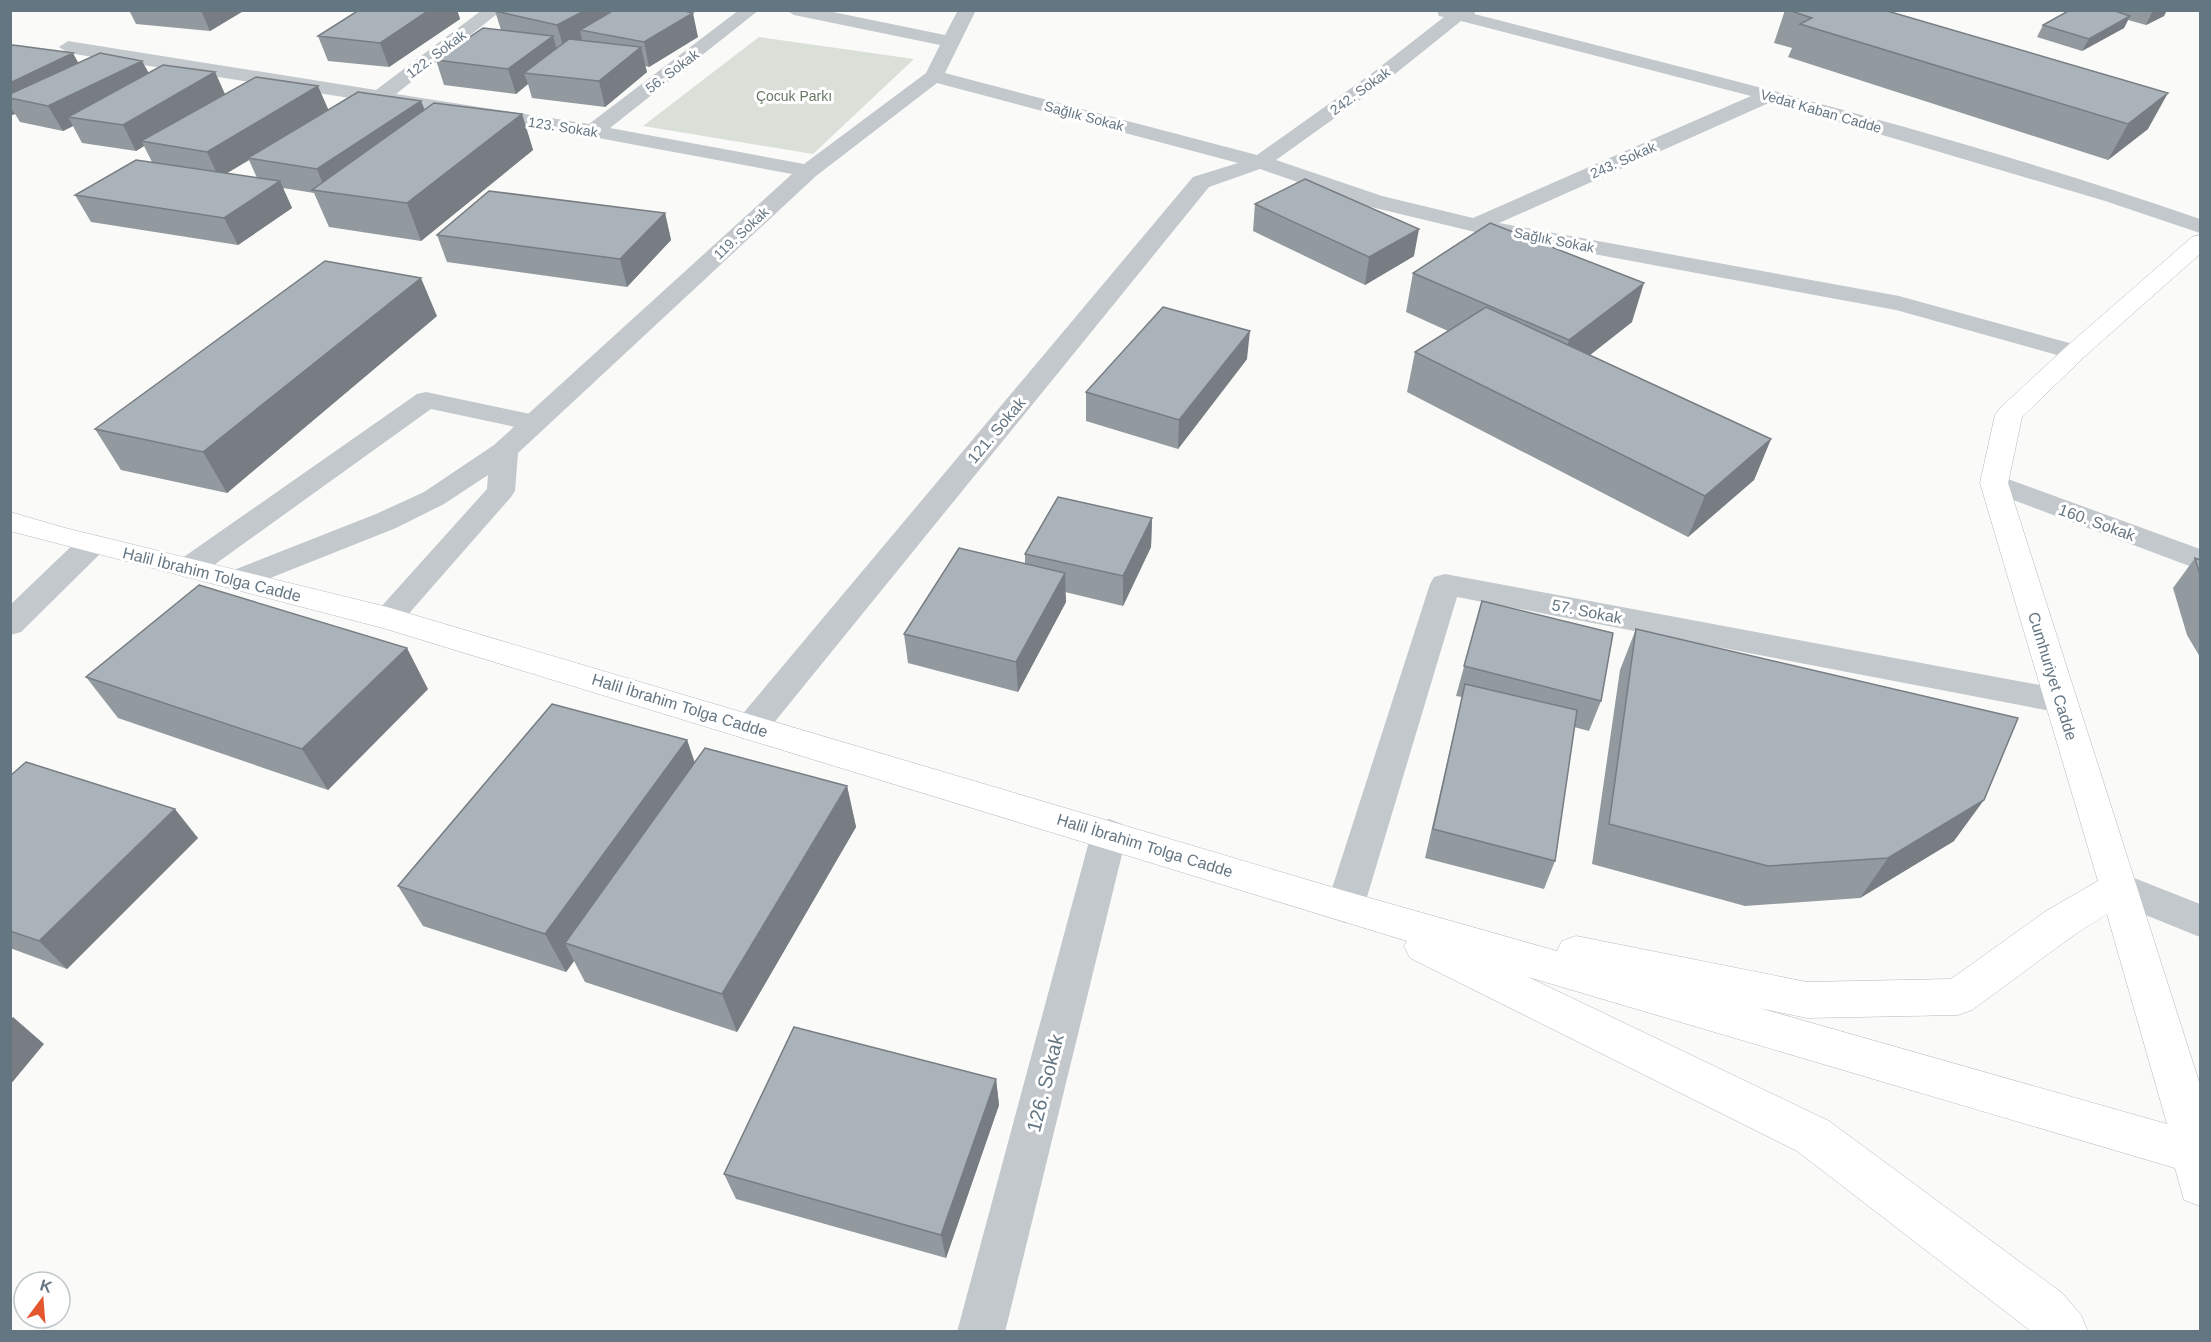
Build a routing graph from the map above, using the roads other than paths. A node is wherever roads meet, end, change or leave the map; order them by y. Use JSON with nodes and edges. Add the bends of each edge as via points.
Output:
{"nodes":[{"id":1,"x":494,"y":10,"type":"edge"},
{"id":2,"x":751,"y":10,"type":"edge"},
{"id":3,"x":794,"y":10,"type":"edge"},
{"id":4,"x":967,"y":10,"type":"edge"},
{"id":5,"x":1438,"y":10,"type":"edge"},
{"id":6,"x":1463,"y":13,"type":"edge"},
{"id":7,"x":952,"y":42,"type":"junction"},
{"id":8,"x":68,"y":47,"type":"dead end"},
{"id":9,"x":934,"y":76,"type":"junction"},
{"id":10,"x":1770,"y":95,"type":"junction"},
{"id":11,"x":378,"y":98,"type":"junction"},
{"id":12,"x":592,"y":131,"type":"junction"},
{"id":13,"x":1260,"y":162,"type":"junction"},
{"id":14,"x":808,"y":171,"type":"junction"},
{"id":15,"x":1475,"y":225,"type":"junction"},
{"id":16,"x":2200,"y":226,"type":"edge"},
{"id":17,"x":2200,"y":242,"type":"edge"},
{"id":18,"x":2075,"y":352,"type":"junction"},
{"id":19,"x":534,"y":423,"type":"junction"},
{"id":20,"x":504,"y":450,"type":"junction"},
{"id":21,"x":1994,"y":483,"type":"junction"},
{"id":22,"x":10,"y":521,"type":"edge"},
{"id":23,"x":92,"y":544,"type":"junction"},
{"id":24,"x":2200,"y":560,"type":"edge"},
{"id":25,"x":189,"y":568,"type":"junction"},
{"id":26,"x":237,"y":580,"type":"junction"},
{"id":27,"x":387,"y":618,"type":"junction"},
{"id":28,"x":10,"y":624,"type":"edge"},
{"id":29,"x":2061,"y":701,"type":"junction"},
{"id":30,"x":752,"y":726,"type":"junction"},
{"id":31,"x":1109,"y":834,"type":"junction"},
{"id":32,"x":2119,"y":888,"type":"junction"},
{"id":33,"x":1345,"y":907,"type":"junction"},
{"id":34,"x":2200,"y":921,"type":"edge"},
{"id":35,"x":2195,"y":1140,"type":"edge"},
{"id":36,"x":981,"y":1332,"type":"edge"},
{"id":37,"x":2064,"y":1332,"type":"edge"}],
"edges":[{"from":1,"to":11,"type":"street","name":"122. Sokak"},
{"from":2,"to":12,"type":"street","name":"56. Sokak"},
{"from":3,"to":7,"type":"street"},
{"from":4,"to":7,"type":"street","name":"119. Sokak"},
{"from":5,"to":6,"type":"street","name":"Vedat Kaban Cadde"},
{"from":6,"to":10,"type":"street","name":"Vedat Kaban Cadde"},
{"from":6,"to":13,"type":"street","name":"242. Sokak"},
{"from":7,"to":9,"type":"street","name":"119. Sokak"},
{"from":8,"to":11,"type":"street","name":"123. Sokak"},
{"from":9,"to":13,"type":"street","name":"Sağlık Sokak"},
{"from":9,"to":14,"type":"street","name":"119. Sokak"},
{"from":10,"to":15,"type":"street","name":"243. Sokak"},
{"from":10,"to":16,"type":"street","name":"Vedat Kaban Cadde","via":[[2113,196]]},
{"from":11,"to":12,"type":"street","name":"123. Sokak"},
{"from":12,"to":14,"type":"street","name":"123. Sokak"},
{"from":13,"to":15,"type":"street","name":"Sağlık Sokak","via":[[1375,201]]},
{"from":13,"to":30,"type":"street","name":"121. Sokak","via":[[1201,182]]},
{"from":14,"to":19,"type":"street","name":"119. Sokak"},
{"from":15,"to":18,"type":"street","name":"Sağlık Sokak","via":[[1899,303]]},
{"from":17,"to":18,"type":"street","name":"Cumhuriyet Cadde"},
{"from":18,"to":21,"type":"street","name":"Cumhuriyet Cadde","via":[[2009,415]]},
{"from":19,"to":20,"type":"street","name":"119. Sokak"},
{"from":19,"to":25,"type":"street","via":[[426,400]]},
{"from":20,"to":26,"type":"street","name":"119. Sokak","via":[[434,498]]},
{"from":20,"to":27,"type":"street","via":[[501,491]]},
{"from":21,"to":24,"type":"street","name":"160. Sokak"},
{"from":21,"to":29,"type":"street","name":"Cumhuriyet Cadde"},
{"from":22,"to":23,"type":"street","name":"Halil İbrahim Tolga Cadde"},
{"from":23,"to":25,"type":"street","name":"Halil İbrahim Tolga Cadde"},
{"from":23,"to":28,"type":"street"},
{"from":25,"to":26,"type":"street","name":"Halil İbrahim Tolga Cadde"},
{"from":26,"to":27,"type":"street","name":"Halil İbrahim Tolga Cadde"},
{"from":27,"to":30,"type":"street","name":"Halil İbrahim Tolga Cadde"},
{"from":29,"to":32,"type":"street","name":"Cumhuriyet Cadde"},
{"from":29,"to":33,"type":"street","name":"57. Sokak","via":[[1445,584]]},
{"from":30,"to":31,"type":"street","name":"Halil İbrahim Tolga Cadde"},
{"from":31,"to":33,"type":"street","name":"Halil İbrahim Tolga Cadde"},
{"from":31,"to":36,"type":"street","name":"126. Sokak"},
{"from":32,"to":33,"type":"street","via":[[2060,923],[1958,997],[1807,1000]]},
{"from":32,"to":34,"type":"street"},
{"from":32,"to":35,"type":"street","name":"Cumhuriyet Cadde"},
{"from":33,"to":35,"type":"street"},
{"from":33,"to":37,"type":"street","via":[[1813,1136],[2045,1310]]}]}
